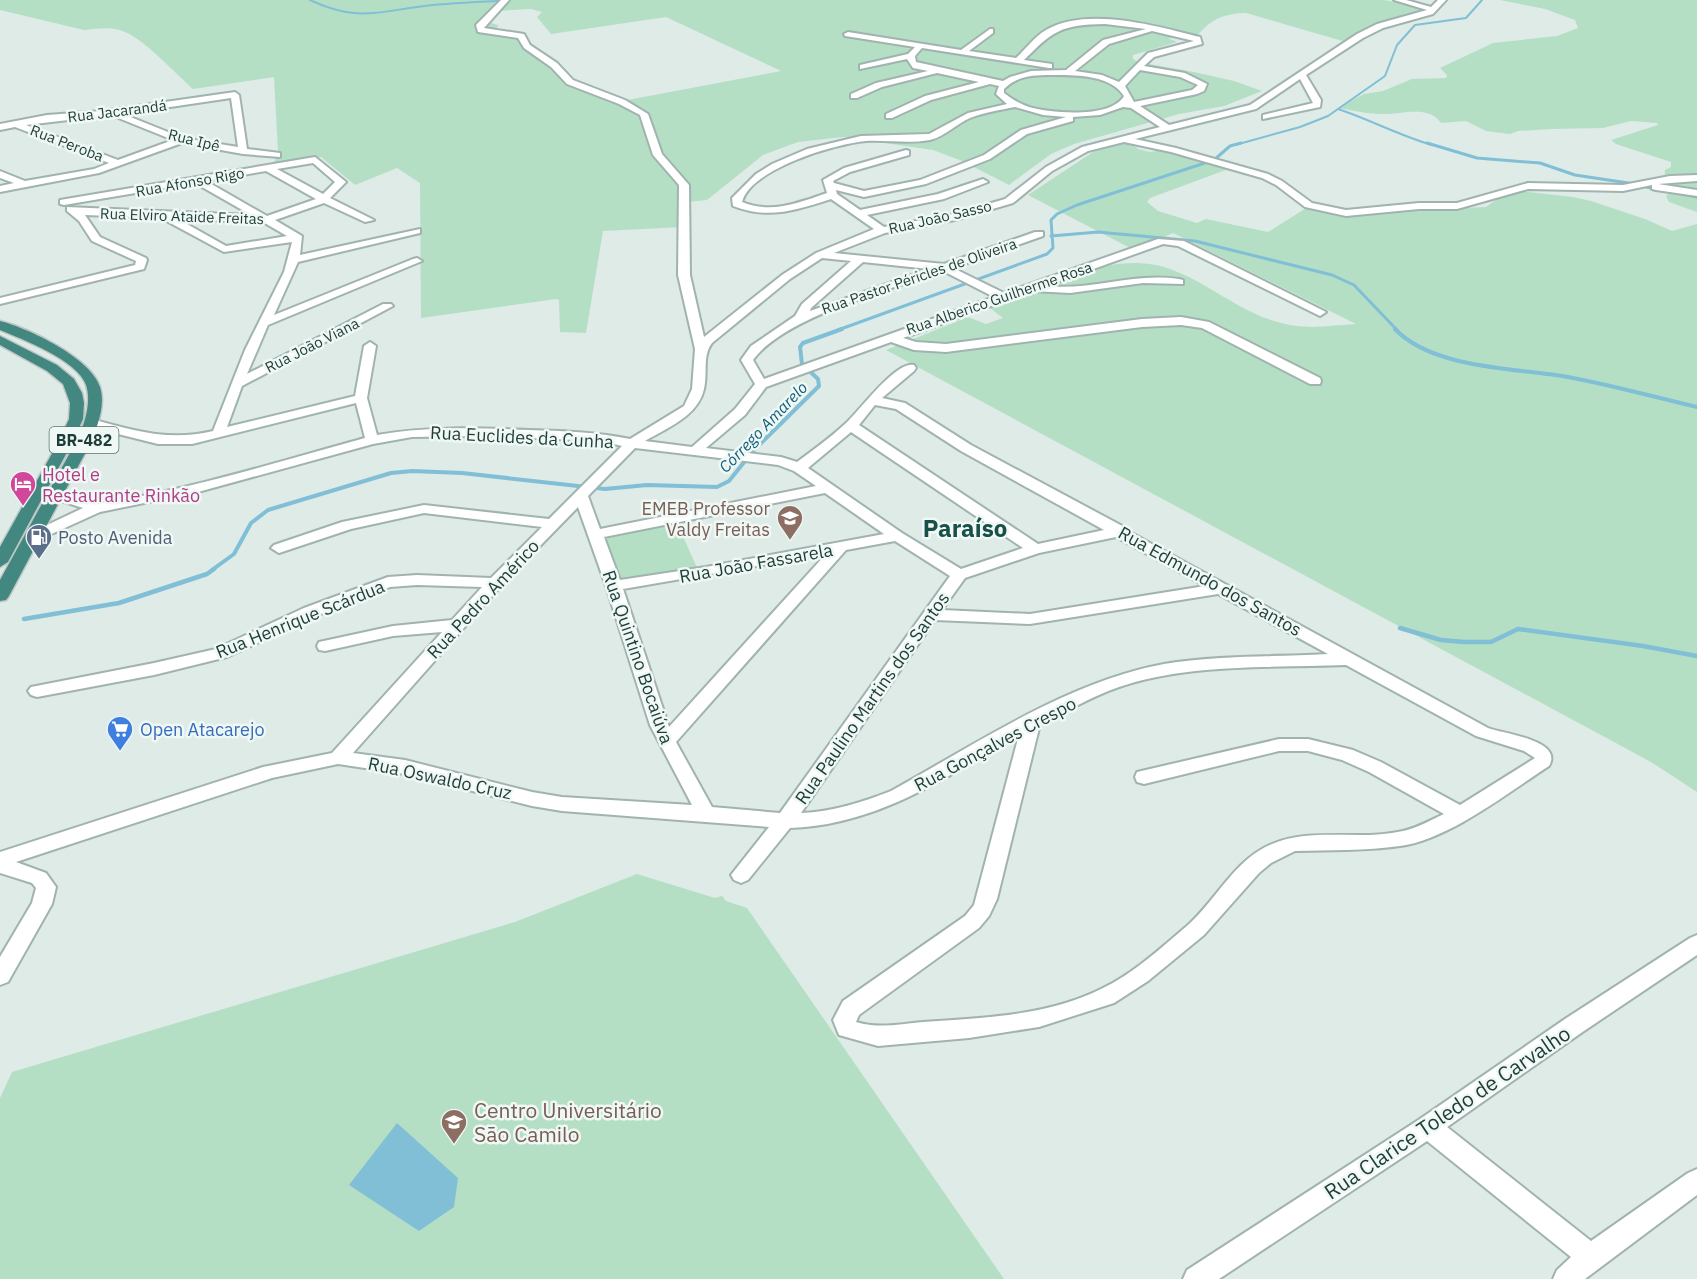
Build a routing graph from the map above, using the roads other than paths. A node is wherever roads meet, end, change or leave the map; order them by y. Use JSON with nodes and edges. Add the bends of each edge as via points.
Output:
{"nodes":[{"id":1,"x":505,"y":0,"type":"edge"},
{"id":2,"x":1398,"y":0,"type":"edge"},
{"id":3,"x":1442,"y":0,"type":"edge"},
{"id":4,"x":1434,"y":10,"type":"junction"},
{"id":5,"x":1154,"y":30,"type":"junction"},
{"id":6,"x":990,"y":31,"type":"dead end"},
{"id":7,"x":848,"y":34,"type":"dead end"},
{"id":8,"x":925,"y":45,"type":"junction"},
{"id":9,"x":963,"y":52,"type":"junction"},
{"id":10,"x":911,"y":56,"type":"junction"},
{"id":11,"x":1018,"y":61,"type":"junction"},
{"id":12,"x":863,"y":67,"type":"dead end"},
{"id":13,"x":1140,"y":68,"type":"junction"},
{"id":14,"x":941,"y":70,"type":"junction"},
{"id":15,"x":1069,"y":71,"type":"junction"},
{"id":16,"x":1301,"y":74,"type":"junction"},
{"id":17,"x":1000,"y":81,"type":"junction"},
{"id":18,"x":1120,"y":86,"type":"junction"},
{"id":19,"x":854,"y":96,"type":"dead end"},
{"id":20,"x":1127,"y":104,"type":"junction"},
{"id":21,"x":1014,"y":105,"type":"junction"},
{"id":22,"x":113,"y":112,"type":"junction"},
{"id":23,"x":1082,"y":114,"type":"junction"},
{"id":24,"x":890,"y":116,"type":"dead end"},
{"id":25,"x":1266,"y":117,"type":"dead end"},
{"id":26,"x":15,"y":124,"type":"junction"},
{"id":27,"x":0,"y":127,"type":"edge"},
{"id":28,"x":1164,"y":128,"type":"junction"},
{"id":29,"x":1120,"y":139,"type":"junction"},
{"id":30,"x":181,"y":140,"type":"junction"},
{"id":31,"x":243,"y":151,"type":"junction"},
{"id":32,"x":906,"y":153,"type":"dead end"},
{"id":33,"x":277,"y":155,"type":"dead end"},
{"id":34,"x":118,"y":163,"type":"junction"},
{"id":35,"x":269,"y":169,"type":"junction"},
{"id":36,"x":0,"y":174,"type":"edge"},
{"id":37,"x":1697,"y":178,"type":"edge"},
{"id":38,"x":199,"y":181,"type":"junction"},
{"id":39,"x":983,"y":182,"type":"dead end"},
{"id":40,"x":23,"y":184,"type":"junction"},
{"id":41,"x":1640,"y":184,"type":"junction"},
{"id":42,"x":0,"y":189,"type":"edge"},
{"id":43,"x":831,"y":190,"type":"junction"},
{"id":44,"x":1697,"y":193,"type":"edge"},
{"id":45,"x":864,"y":194,"type":"junction"},
{"id":46,"x":134,"y":199,"type":"junction"},
{"id":47,"x":324,"y":199,"type":"junction"},
{"id":48,"x":842,"y":202,"type":"junction"},
{"id":49,"x":74,"y":212,"type":"junction"},
{"id":50,"x":856,"y":214,"type":"junction"},
{"id":51,"x":164,"y":215,"type":"junction"},
{"id":52,"x":269,"y":219,"type":"junction"},
{"id":53,"x":369,"y":220,"type":"dead end"},
{"id":54,"x":882,"y":230,"type":"junction"},
{"id":55,"x":416,"y":231,"type":"dead end"},
{"id":56,"x":1039,"y":234,"type":"dead end"},
{"id":57,"x":298,"y":238,"type":"junction"},
{"id":58,"x":820,"y":255,"type":"junction"},
{"id":59,"x":296,"y":260,"type":"junction"},
{"id":60,"x":859,"y":260,"type":"junction"},
{"id":61,"x":417,"y":261,"type":"dead end"},
{"id":62,"x":943,"y":267,"type":"junction"},
{"id":63,"x":1179,"y":282,"type":"dead end"},
{"id":64,"x":1031,"y":287,"type":"junction"},
{"id":65,"x":1002,"y":297,"type":"junction"},
{"id":66,"x":0,"y":301,"type":"edge"},
{"id":67,"x":387,"y":306,"type":"dead end"},
{"id":68,"x":1320,"y":312,"type":"dead end"},
{"id":69,"x":800,"y":318,"type":"junction"},
{"id":70,"x":263,"y":323,"type":"junction"},
{"id":71,"x":3,"y":332,"type":"edge"},
{"id":72,"x":890,"y":337,"type":"junction"},
{"id":73,"x":370,"y":346,"type":"dead end"},
{"id":74,"x":701,"y":349,"type":"junction"},
{"id":75,"x":910,"y":368,"type":"dead end"},
{"id":76,"x":1315,"y":381,"type":"dead end"},
{"id":77,"x":237,"y":384,"type":"junction"},
{"id":78,"x":761,"y":384,"type":"junction"},
{"id":79,"x":361,"y":398,"type":"junction"},
{"id":80,"x":872,"y":400,"type":"junction"},
{"id":81,"x":91,"y":423,"type":"junction"},
{"id":82,"x":851,"y":426,"type":"junction"},
{"id":83,"x":657,"y":428,"type":"junction"},
{"id":84,"x":219,"y":432,"type":"junction"},
{"id":85,"x":601,"y":437,"type":"junction"},
{"id":86,"x":372,"y":440,"type":"junction"},
{"id":87,"x":632,"y":444,"type":"junction"},
{"id":88,"x":696,"y":450,"type":"junction"},
{"id":89,"x":799,"y":468,"type":"junction"},
{"id":90,"x":827,"y":488,"type":"junction"},
{"id":91,"x":587,"y":490,"type":"junction"},
{"id":92,"x":57,"y":495,"type":"junction"},
{"id":93,"x":96,"y":508,"type":"junction"},
{"id":94,"x":552,"y":524,"type":"junction"},
{"id":95,"x":1121,"y":531,"type":"junction"},
{"id":96,"x":596,"y":534,"type":"junction"},
{"id":97,"x":897,"y":536,"type":"junction"},
{"id":98,"x":31,"y":538,"type":"junction"},
{"id":99,"x":279,"y":548,"type":"dead end"},
{"id":100,"x":840,"y":548,"type":"junction"},
{"id":101,"x":1035,"y":549,"type":"junction"},
{"id":102,"x":0,"y":562,"type":"edge"},
{"id":103,"x":959,"y":575,"type":"junction"},
{"id":104,"x":495,"y":583,"type":"junction"},
{"id":105,"x":614,"y":586,"type":"junction"},
{"id":106,"x":1223,"y":588,"type":"junction"},
{"id":107,"x":2,"y":593,"type":"edge"},
{"id":108,"x":930,"y":615,"type":"junction"},
{"id":109,"x":458,"y":625,"type":"junction"},
{"id":110,"x":325,"y":646,"type":"dead end"},
{"id":111,"x":1349,"y":659,"type":"junction"},
{"id":112,"x":37,"y":691,"type":"dead end"},
{"id":113,"x":1032,"y":720,"type":"junction"},
{"id":114,"x":666,"y":741,"type":"junction"},
{"id":115,"x":338,"y":758,"type":"junction"},
{"id":116,"x":1144,"y":777,"type":"dead end"},
{"id":117,"x":706,"y":813,"type":"junction"},
{"id":118,"x":1459,"y":813,"type":"junction"},
{"id":119,"x":785,"y":821,"type":"junction"},
{"id":120,"x":0,"y":860,"type":"edge"},
{"id":121,"x":0,"y":865,"type":"edge"},
{"id":122,"x":741,"y":875,"type":"dead end"},
{"id":123,"x":1697,"y":944,"type":"edge"},
{"id":124,"x":0,"y":976,"type":"edge"},
{"id":125,"x":1428,"y":1127,"type":"junction"},
{"id":126,"x":1697,"y":1181,"type":"edge"},
{"id":127,"x":1591,"y":1257,"type":"junction"},
{"id":128,"x":1196,"y":1279,"type":"edge"},
{"id":129,"x":1566,"y":1279,"type":"edge"}],
"edges":[{"from":1,"to":74,"type":"street","via":[[479,27],[481,30],[521,36],[527,46],[570,82],[644,114],[658,155],[684,185],[684,275]]},
{"from":2,"to":4,"type":"street"},
{"from":3,"to":4,"type":"street"},
{"from":4,"to":16,"type":"street","name":"Rua João Sasso","via":[[1372,29]]},
{"from":5,"to":11,"type":"street","via":[[1104,22],[1062,27],[1044,35]]},
{"from":5,"to":13,"type":"street","via":[[1199,40],[1151,55]]},
{"from":5,"to":15,"type":"street","via":[[1106,42]]},
{"from":6,"to":9,"type":"street"},
{"from":7,"to":8,"type":"street"},
{"from":8,"to":9,"type":"street"},
{"from":8,"to":10,"type":"street"},
{"from":8,"to":14,"type":"street","via":[[919,60]]},
{"from":9,"to":11,"type":"street"},
{"from":10,"to":12,"type":"street"},
{"from":10,"to":14,"type":"street","via":[[916,66]]},
{"from":11,"to":15,"type":"street"},
{"from":13,"to":18,"type":"street"},
{"from":13,"to":20,"type":"street","via":[[1182,75],[1203,84],[1194,92]]},
{"from":14,"to":17,"type":"street"},
{"from":14,"to":19,"type":"street"},
{"from":15,"to":17,"type":"street"},
{"from":15,"to":18,"type":"street"},
{"from":16,"to":25,"type":"street","via":[[1317,105]]},
{"from":16,"to":28,"type":"street","name":"Rua João Sasso","via":[[1252,107]]},
{"from":17,"to":21,"type":"street","via":[[1000,94]]},
{"from":17,"to":24,"type":"street","via":[[928,98]]},
{"from":18,"to":20,"type":"street","via":[[1128,96]]},
{"from":20,"to":23,"type":"street"},
{"from":20,"to":28,"type":"street"},
{"from":21,"to":23,"type":"street","via":[[1045,113]]},
{"from":21,"to":43,"type":"street","via":[[964,117],[930,137],[856,139],[791,158],[746,188],[736,200],[744,208],[763,212],[790,208]]},
{"from":22,"to":26,"type":"street","name":"Rua Jacarandá"},
{"from":22,"to":30,"type":"street","name":"Rua Ipê"},
{"from":22,"to":31,"type":"street","name":"Rua Jacarandá","via":[[235,95]]},
{"from":23,"to":45,"type":"street","via":[[1024,132],[1001,149],[943,176]]},
{"from":26,"to":27,"type":"street","name":"Rua Jacarandá"},
{"from":26,"to":34,"type":"street","name":"Rua Peroba"},
{"from":28,"to":29,"type":"street","name":"Rua João Sasso"},
{"from":29,"to":41,"type":"street","via":[[1273,180],[1309,205],[1346,213],[1457,206],[1528,186],[1605,188]]},
{"from":29,"to":54,"type":"street","name":"Rua João Sasso","via":[[1074,154],[1009,201],[955,217]]},
{"from":30,"to":31,"type":"street","name":"Rua Ipê"},
{"from":30,"to":34,"type":"street"},
{"from":31,"to":33,"type":"street","name":"Rua Ipê"},
{"from":32,"to":43,"type":"street","via":[[847,170],[828,180]]},
{"from":34,"to":40,"type":"street","via":[[96,171]]},
{"from":35,"to":38,"type":"street","name":"Rua Afonso Rigo"},
{"from":35,"to":47,"type":"street"},
{"from":35,"to":47,"type":"street","name":"Rua Afonso Rigo","via":[[315,160],[341,182]]},
{"from":36,"to":40,"type":"street"},
{"from":37,"to":41,"type":"street"},
{"from":38,"to":46,"type":"street","name":"Rua Afonso Rigo"},
{"from":38,"to":52,"type":"street"},
{"from":39,"to":50,"type":"street","via":[[940,197]]},
{"from":40,"to":42,"type":"street"},
{"from":41,"to":44,"type":"street"},
{"from":43,"to":45,"type":"street"},
{"from":43,"to":48,"type":"street"},
{"from":45,"to":48,"type":"street"},
{"from":46,"to":49,"type":"street","name":"Rua Afonso Rigo","via":[[64,202]]},
{"from":46,"to":51,"type":"street"},
{"from":47,"to":52,"type":"street","name":"Rua Elviro Ataide Freitas"},
{"from":47,"to":53,"type":"street"},
{"from":48,"to":50,"type":"street"},
{"from":49,"to":51,"type":"street","name":"Rua Elviro Ataide Freitas"},
{"from":49,"to":66,"type":"street","via":[[96,238],[142,260],[140,267]]},
{"from":50,"to":54,"type":"street"},
{"from":51,"to":52,"type":"street","name":"Rua Elviro Ataide Freitas"},
{"from":51,"to":57,"type":"street","via":[[224,249]]},
{"from":52,"to":57,"type":"street"},
{"from":54,"to":58,"type":"street","name":"Rua João Sasso"},
{"from":55,"to":59,"type":"street"},
{"from":56,"to":62,"type":"street","name":"Rua Pastor Péricles de Oliveira"},
{"from":57,"to":59,"type":"street"},
{"from":58,"to":60,"type":"street"},
{"from":58,"to":74,"type":"street","name":"Rua João Sasso","via":[[772,288]]},
{"from":59,"to":70,"type":"street"},
{"from":60,"to":62,"type":"street"},
{"from":60,"to":69,"type":"street","via":[[806,306]]},
{"from":61,"to":70,"type":"street"},
{"from":62,"to":65,"type":"street"},
{"from":62,"to":69,"type":"street","name":"Rua Pastor Péricles de Oliveira"},
{"from":63,"to":64,"type":"street","via":[[1156,279],[1057,291]]},
{"from":64,"to":65,"type":"street","name":"Rua Alberico Guilherme Rosa"},
{"from":64,"to":68,"type":"street","name":"Rua Alberico Guilherme Rosa","via":[[1169,240]]},
{"from":65,"to":72,"type":"street","name":"Rua Alberico Guilherme Rosa"},
{"from":67,"to":77,"type":"street","name":"Rua João Viana"},
{"from":69,"to":78,"type":"street","via":[[755,349],[747,360]]},
{"from":70,"to":77,"type":"street"},
{"from":71,"to":81,"type":"highway","number":"BR-482","via":[[69,360],[86,374],[93,385]]},
{"from":71,"to":102,"type":"highway","number":"BR-482","via":[[69,382],[77,403],[76,419],[66,441]]},
{"from":72,"to":76,"type":"street","via":[[914,346],[946,348],[1142,322],[1191,322]]},
{"from":72,"to":78,"type":"street","name":"Rua Alberico Guilherme Rosa"},
{"from":73,"to":79,"type":"street"},
{"from":74,"to":83,"type":"street","via":[[698,389],[689,408]]},
{"from":75,"to":80,"type":"street"},
{"from":77,"to":84,"type":"street"},
{"from":78,"to":88,"type":"street","via":[[740,412]]},
{"from":79,"to":84,"type":"street"},
{"from":79,"to":86,"type":"street"},
{"from":80,"to":82,"type":"street"},
{"from":80,"to":95,"type":"street","name":"Rua Edmundo dos Santos","via":[[900,406],[966,448]]},
{"from":81,"to":84,"type":"street","via":[[158,440],[192,440]]},
{"from":81,"to":92,"type":"highway","number":"BR-482"},
{"from":82,"to":89,"type":"street"},
{"from":82,"to":101,"type":"street"},
{"from":83,"to":85,"type":"street"},
{"from":83,"to":87,"type":"street"},
{"from":85,"to":86,"type":"street","name":"Rua Euclides da Cunha","via":[[432,432]]},
{"from":85,"to":87,"type":"street","name":"Rua Euclides da Cunha"},
{"from":86,"to":93,"type":"street","name":"Rua Euclides da Cunha","via":[[198,488]]},
{"from":87,"to":88,"type":"street","name":"Rua Euclides da Cunha"},
{"from":87,"to":91,"type":"street","name":"Rua Pedro Américo"},
{"from":88,"to":89,"type":"street","name":"Rua Euclides da Cunha","via":[[781,461]]},
{"from":89,"to":90,"type":"street","name":"Rua Euclides da Cunha"},
{"from":90,"to":96,"type":"street"},
{"from":90,"to":97,"type":"street","name":"Rua Euclides da Cunha"},
{"from":91,"to":94,"type":"street","name":"Rua Pedro Américo"},
{"from":91,"to":96,"type":"street","name":"Rua Quintino Bocaiúva"},
{"from":92,"to":93,"type":"street","name":"Rua Euclides da Cunha"},
{"from":92,"to":98,"type":"highway","number":"BR-482"},
{"from":93,"to":98,"type":"street","name":"Rua Euclides da Cunha"},
{"from":94,"to":99,"type":"street","via":[[424,508],[347,525]]},
{"from":94,"to":104,"type":"street","name":"Rua Pedro Américo"},
{"from":95,"to":101,"type":"street"},
{"from":95,"to":106,"type":"street","name":"Rua Edmundo dos Santos"},
{"from":96,"to":105,"type":"street","name":"Rua Quintino Bocaiúva"},
{"from":97,"to":100,"type":"street","name":"Rua João Fassarela"},
{"from":97,"to":103,"type":"street","name":"Rua Euclides da Cunha"},
{"from":98,"to":107,"type":"highway","number":"BR-482"},
{"from":100,"to":105,"type":"street","name":"Rua João Fassarela"},
{"from":100,"to":114,"type":"street"},
{"from":101,"to":103,"type":"street"},
{"from":103,"to":108,"type":"street","name":"Rua Paulino Martins dos Santos"},
{"from":104,"to":109,"type":"street","name":"Rua Pedro Américo"},
{"from":104,"to":112,"type":"street","name":"Rua Henrique Scárdua","via":[[387,582],[221,653]]},
{"from":105,"to":114,"type":"street","name":"Rua Quintino Bocaiúva"},
{"from":106,"to":108,"type":"street","via":[[1030,619]]},
{"from":106,"to":111,"type":"street","name":"Rua Edmundo dos Santos"},
{"from":108,"to":119,"type":"street","name":"Rua Paulino Martins dos Santos"},
{"from":109,"to":110,"type":"street","via":[[393,631]]},
{"from":109,"to":115,"type":"street","name":"Rua Pedro Américo"},
{"from":111,"to":113,"type":"street","name":"Rua Gonçalves Crespo","via":[[1164,670],[1113,683]]},
{"from":111,"to":118,"type":"street","name":"Rua Edmundo dos Santos","via":[[1488,735],[1543,753],[1543,760]]},
{"from":113,"to":118,"type":"street","via":[[982,910],[972,922],[851,1008],[844,1020],[847,1028],[878,1036],[970,1029],[1082,1006],[1128,984],[1198,928],[1262,856],[1279,847],[1402,839]]},
{"from":113,"to":119,"type":"street","name":"Rua Gonçalves Crespo","via":[[898,796],[817,820]]},
{"from":114,"to":117,"type":"street","name":"Rua Quintino Bocaiúva"},
{"from":115,"to":117,"type":"street","name":"Rua Oswaldo Cruz","via":[[405,767],[562,804]]},
{"from":115,"to":120,"type":"street","name":"Rua Oswaldo Cruz","via":[[270,772]]},
{"from":116,"to":118,"type":"street","via":[[1279,745],[1308,745],[1375,767]]},
{"from":117,"to":119,"type":"street","name":"Rua Oswaldo Cruz"},
{"from":119,"to":122,"type":"street","name":"Rua Paulino Martins dos Santos"},
{"from":121,"to":124,"type":"street","via":[[39,878],[45,887],[42,904]]},
{"from":123,"to":125,"type":"street","name":"Rua Clarice Toledo de Carvalho"},
{"from":125,"to":127,"type":"street"},
{"from":125,"to":128,"type":"street","name":"Rua Clarice Toledo de Carvalho"},
{"from":126,"to":127,"type":"street"},
{"from":127,"to":129,"type":"street"}]}
